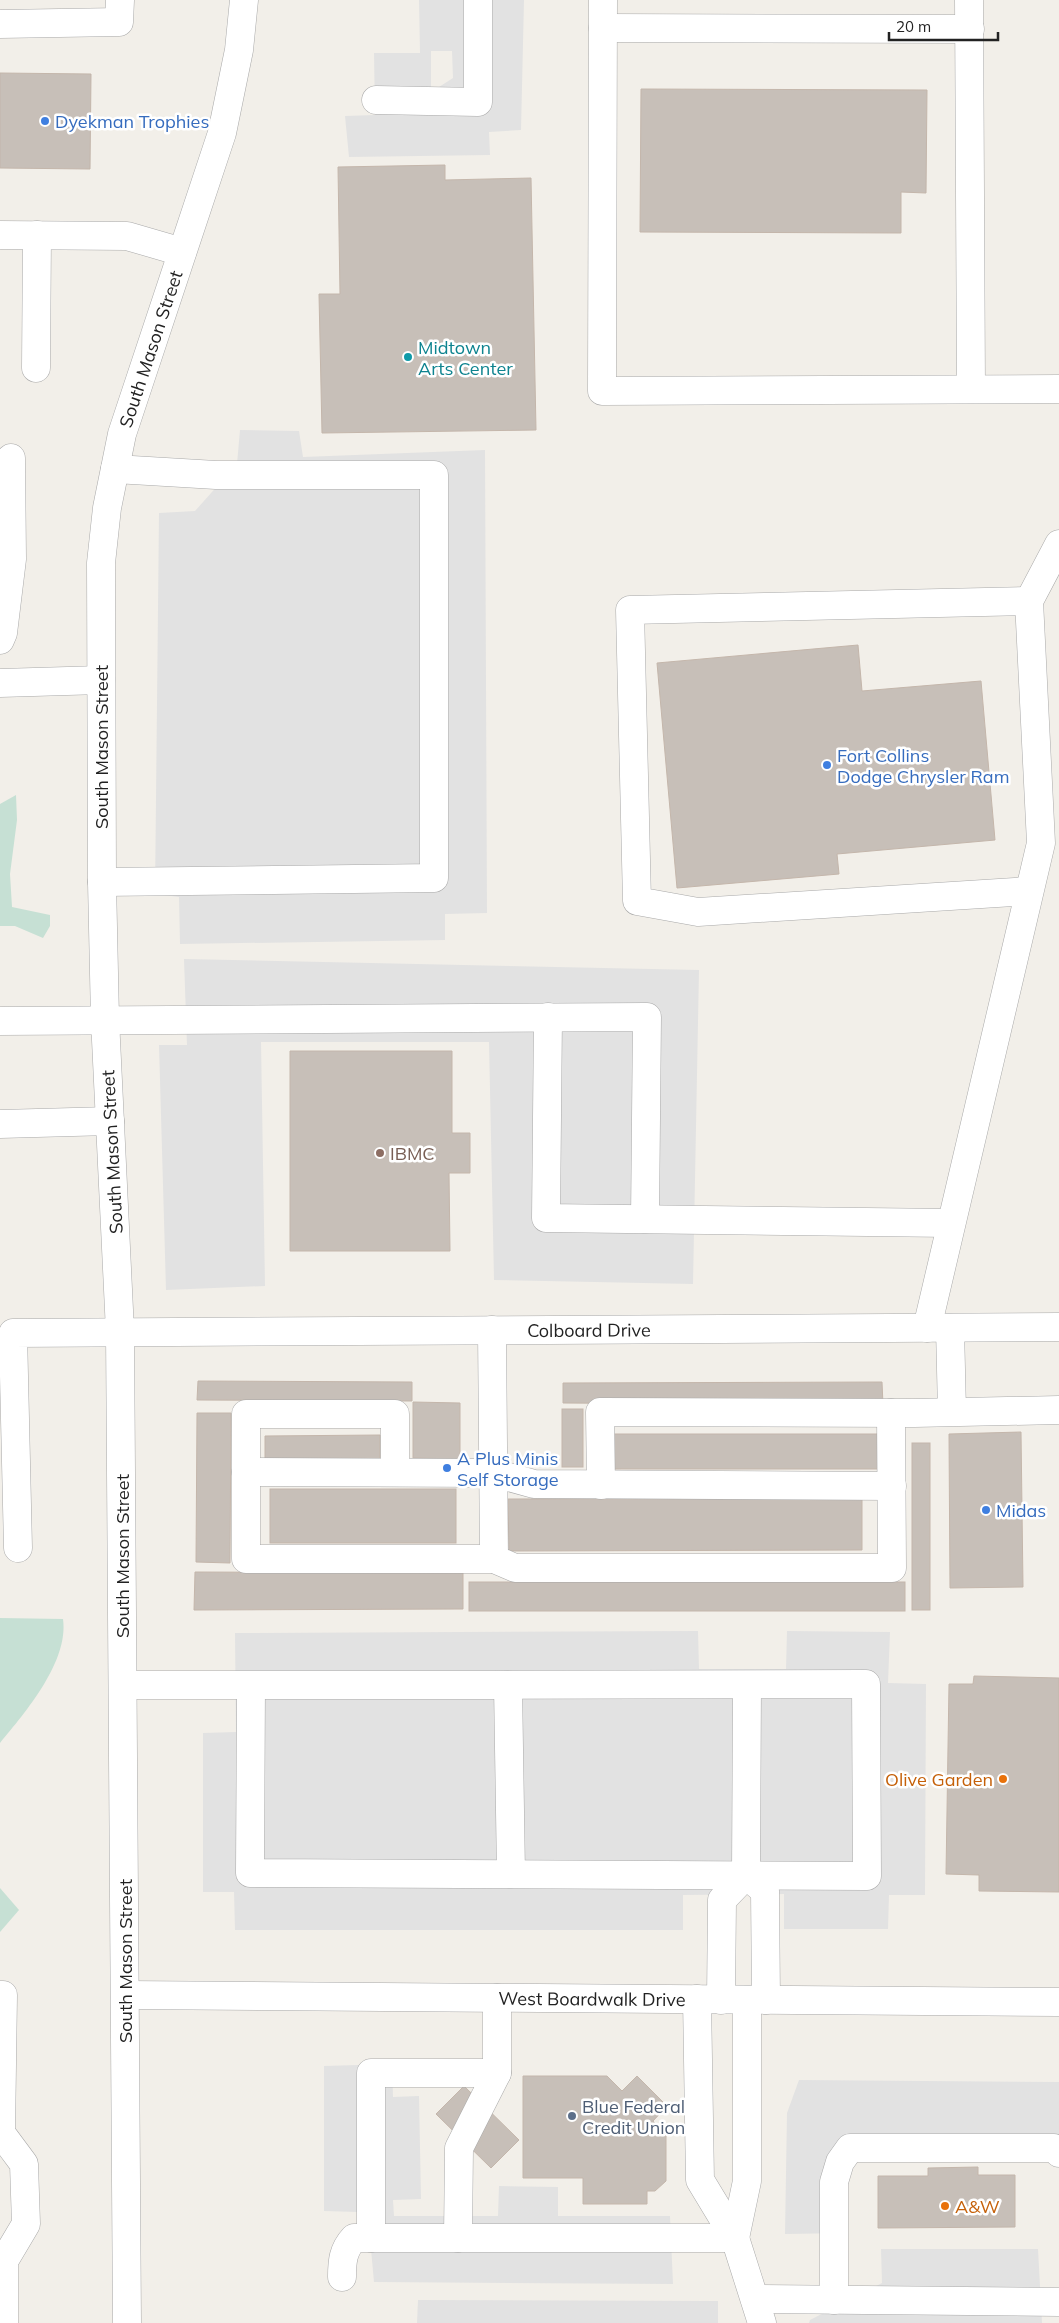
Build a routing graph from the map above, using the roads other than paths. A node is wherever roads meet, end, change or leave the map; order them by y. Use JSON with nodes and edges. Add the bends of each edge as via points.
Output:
{"nodes":[{"id":1,"x":120,"y":0,"type":"edge"},
{"id":2,"x":244,"y":0,"type":"edge"},
{"id":3,"x":478,"y":0,"type":"edge"},
{"id":4,"x":603,"y":0,"type":"edge"},
{"id":5,"x":969,"y":0,"type":"edge"},
{"id":6,"x":0,"y":24,"type":"edge"},
{"id":7,"x":603,"y":28,"type":"junction"},
{"id":8,"x":970,"y":29,"type":"junction"},
{"id":9,"x":376,"y":100,"type":"dead end"},
{"id":10,"x":0,"y":235,"type":"edge"},
{"id":11,"x":36,"y":235,"type":"junction"},
{"id":12,"x":182,"y":252,"type":"junction"},
{"id":13,"x":36,"y":368,"type":"dead end"},
{"id":14,"x":1059,"y":389,"type":"edge"},
{"id":15,"x":971,"y":390,"type":"junction"},
{"id":16,"x":11,"y":458,"type":"dead end"},
{"id":17,"x":115,"y":469,"type":"junction"},
{"id":18,"x":1059,"y":544,"type":"edge"},
{"id":19,"x":1028,"y":601,"type":"junction"},
{"id":20,"x":0,"y":640,"type":"edge"},
{"id":21,"x":101,"y":680,"type":"junction"},
{"id":22,"x":0,"y":683,"type":"edge"},
{"id":23,"x":1050,"y":843,"type":"edge"},
{"id":24,"x":102,"y":882,"type":"junction"},
{"id":25,"x":1030,"y":891,"type":"junction"},
{"id":26,"x":548,"y":1017,"type":"junction"},
{"id":27,"x":105,"y":1019,"type":"junction"},
{"id":28,"x":0,"y":1020,"type":"edge"},
{"id":29,"x":110,"y":1121,"type":"junction"},
{"id":30,"x":0,"y":1124,"type":"edge"},
{"id":31,"x":645,"y":1220,"type":"junction"},
{"id":32,"x":950,"y":1223,"type":"junction"},
{"id":33,"x":1059,"y":1327,"type":"edge"},
{"id":34,"x":938,"y":1328,"type":"junction"},
{"id":35,"x":492,"y":1330,"type":"junction"},
{"id":36,"x":120,"y":1331,"type":"junction"},
{"id":37,"x":1059,"y":1410,"type":"edge"},
{"id":38,"x":952,"y":1411,"type":"junction"},
{"id":39,"x":891,"y":1413,"type":"junction"},
{"id":40,"x":246,"y":1472,"type":"junction"},
{"id":41,"x":395,"y":1472,"type":"junction"},
{"id":42,"x":494,"y":1473,"type":"junction"},
{"id":43,"x":601,"y":1485,"type":"junction"},
{"id":44,"x":892,"y":1486,"type":"junction"},
{"id":45,"x":18,"y":1548,"type":"dead end"},
{"id":46,"x":494,"y":1559,"type":"junction"},
{"id":47,"x":123,"y":1685,"type":"junction"},
{"id":48,"x":251,"y":1685,"type":"junction"},
{"id":49,"x":508,"y":1685,"type":"junction"},
{"id":50,"x":747,"y":1685,"type":"junction"},
{"id":51,"x":510,"y":1874,"type":"junction"},
{"id":52,"x":746,"y":1875,"type":"junction"},
{"id":53,"x":0,"y":1995,"type":"edge"},
{"id":54,"x":126,"y":1996,"type":"junction"},
{"id":55,"x":497,"y":1998,"type":"junction"},
{"id":56,"x":733,"y":2000,"type":"junction"},
{"id":57,"x":1059,"y":2002,"type":"edge"},
{"id":58,"x":497,"y":2073,"type":"junction"},
{"id":59,"x":1,"y":2133,"type":"edge"},
{"id":60,"x":1059,"y":2153,"type":"edge"},
{"id":61,"x":371,"y":2238,"type":"junction"},
{"id":62,"x":458,"y":2238,"type":"junction"},
{"id":63,"x":736,"y":2238,"type":"junction"},
{"id":64,"x":2,"y":2259,"type":"edge"},
{"id":65,"x":342,"y":2277,"type":"dead end"},
{"id":66,"x":834,"y":2300,"type":"junction"},
{"id":67,"x":1059,"y":2302,"type":"edge"},
{"id":68,"x":759,"y":2311,"type":"edge"},
{"id":69,"x":4,"y":2323,"type":"edge"},
{"id":70,"x":127,"y":2323,"type":"edge"}],
"edges":[{"from":1,"to":6,"type":"street","via":[[119,22]]},
{"from":2,"to":12,"type":"street","name":"South Mason Street","via":[[239,50],[222,133]]},
{"from":3,"to":9,"type":"street","via":[[478,102]]},
{"from":4,"to":7,"type":"street"},
{"from":5,"to":8,"type":"street"},
{"from":7,"to":8,"type":"street"},
{"from":7,"to":15,"type":"street","via":[[602,391]]},
{"from":8,"to":15,"type":"street"},
{"from":10,"to":11,"type":"street"},
{"from":11,"to":12,"type":"street","via":[[127,236]]},
{"from":11,"to":13,"type":"street"},
{"from":12,"to":17,"type":"street","name":"South Mason Street","via":[[122,434]]},
{"from":14,"to":15,"type":"street"},
{"from":16,"to":20,"type":"street","via":[[12,559]]},
{"from":17,"to":21,"type":"street","name":"South Mason Street","via":[[101,563]]},
{"from":17,"to":24,"type":"street","via":[[216,475],[434,475],[434,878]]},
{"from":18,"to":19,"type":"street"},
{"from":19,"to":23,"type":"street"},
{"from":19,"to":25,"type":"street","via":[[630,610],[637,901],[698,912]]},
{"from":21,"to":22,"type":"street"},
{"from":21,"to":24,"type":"street","name":"South Mason Street"},
{"from":23,"to":25,"type":"street"},
{"from":24,"to":27,"type":"street","name":"South Mason Street"},
{"from":25,"to":32,"type":"street"},
{"from":26,"to":27,"type":"street"},
{"from":26,"to":31,"type":"street","via":[[546,1218]]},
{"from":26,"to":31,"type":"street","via":[[647,1017]]},
{"from":27,"to":28,"type":"street"},
{"from":27,"to":29,"type":"street","name":"South Mason Street"},
{"from":29,"to":30,"type":"street"},
{"from":29,"to":36,"type":"street","name":"South Mason Street"},
{"from":31,"to":32,"type":"street"},
{"from":32,"to":34,"type":"street"},
{"from":33,"to":34,"type":"street","name":"Colboard Drive"},
{"from":34,"to":35,"type":"street","name":"Colboard Drive"},
{"from":34,"to":38,"type":"street"},
{"from":35,"to":36,"type":"street","name":"Colboard Drive"},
{"from":35,"to":42,"type":"street"},
{"from":36,"to":45,"type":"street","name":"Colboard Drive","via":[[13,1333]]},
{"from":36,"to":47,"type":"street","name":"South Mason Street"},
{"from":37,"to":38,"type":"street"},
{"from":38,"to":39,"type":"street"},
{"from":39,"to":43,"type":"street","via":[[600,1412]]},
{"from":39,"to":44,"type":"street"},
{"from":40,"to":41,"type":"street"},
{"from":40,"to":41,"type":"street","via":[[246,1414],[395,1414]]},
{"from":40,"to":46,"type":"street","via":[[246,1559]]},
{"from":41,"to":42,"type":"street"},
{"from":42,"to":43,"type":"street","via":[[534,1484]]},
{"from":42,"to":46,"type":"street"},
{"from":43,"to":44,"type":"street"},
{"from":44,"to":46,"type":"street","via":[[892,1568],[515,1568]]},
{"from":47,"to":48,"type":"street"},
{"from":47,"to":54,"type":"street","name":"South Mason Street"},
{"from":48,"to":49,"type":"street"},
{"from":48,"to":51,"type":"street","via":[[250,1873]]},
{"from":49,"to":50,"type":"street"},
{"from":49,"to":51,"type":"street"},
{"from":50,"to":52,"type":"street"},
{"from":50,"to":52,"type":"street","via":[[866,1684],[867,1876]]},
{"from":51,"to":52,"type":"street"},
{"from":52,"to":56,"type":"street","via":[[722,1900]]},
{"from":52,"to":56,"type":"street","via":[[765,1891]]},
{"from":53,"to":59,"type":"street","via":[[3,1995]]},
{"from":54,"to":55,"type":"street","name":"West Boardwalk Drive"},
{"from":54,"to":70,"type":"street","name":"South Mason Street"},
{"from":55,"to":56,"type":"street","name":"West Boardwalk Drive"},
{"from":55,"to":58,"type":"street"},
{"from":56,"to":57,"type":"street","name":"West Boardwalk Drive"},
{"from":56,"to":63,"type":"street","via":[[747,2181]]},
{"from":56,"to":63,"type":"street","via":[[700,2180]]},
{"from":58,"to":61,"type":"street","via":[[371,2073]]},
{"from":58,"to":62,"type":"street","via":[[459,2148]]},
{"from":59,"to":64,"type":"street","via":[[24,2164],[26,2224]]},
{"from":60,"to":66,"type":"street","via":[[1054,2148],[850,2148],[840,2162],[834,2182]]},
{"from":61,"to":62,"type":"street"},
{"from":61,"to":65,"type":"street","via":[[354,2238],[347,2246],[342,2257]]},
{"from":62,"to":63,"type":"street"},
{"from":63,"to":68,"type":"street"},
{"from":64,"to":69,"type":"street"},
{"from":66,"to":67,"type":"street"},
{"from":66,"to":68,"type":"street"}]}
